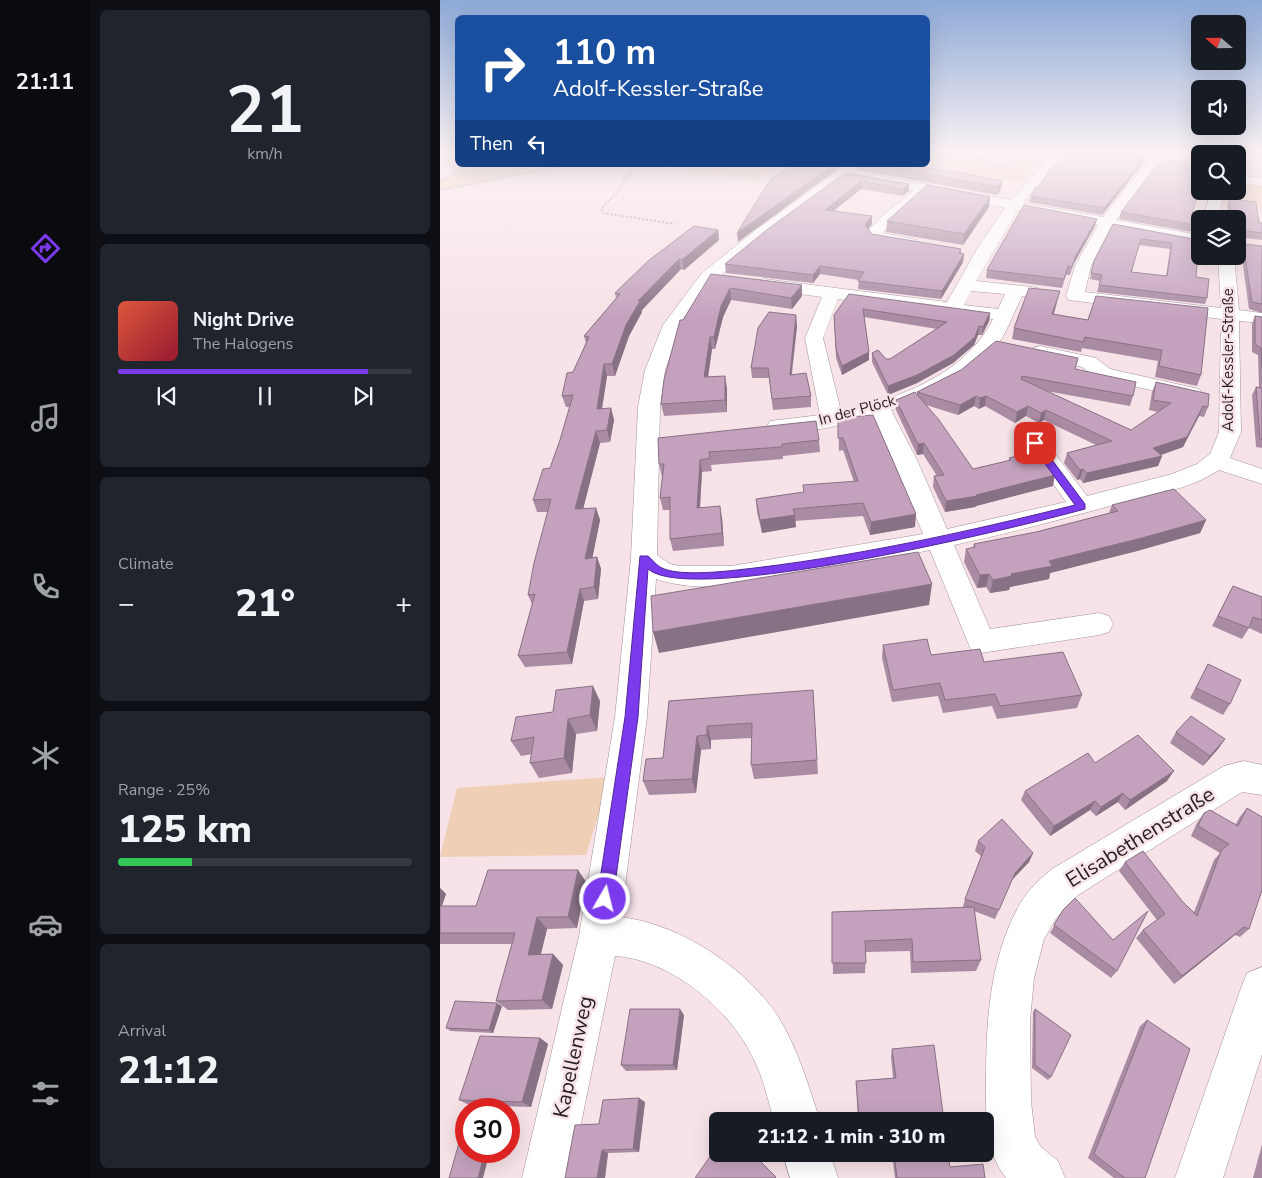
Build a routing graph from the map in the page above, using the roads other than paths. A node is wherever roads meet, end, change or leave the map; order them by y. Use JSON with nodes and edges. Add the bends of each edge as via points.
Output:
{"nodes":[{"id":1,"x":795,"y":208,"type":"edge"},
{"id":2,"x":900,"y":208,"type":"edge"},
{"id":3,"x":1011,"y":208,"type":"edge"},
{"id":4,"x":1029,"y":208,"type":"edge"},
{"id":5,"x":1119,"y":208,"type":"edge"},
{"id":6,"x":1107,"y":222,"type":"junction"},
{"id":7,"x":1191,"y":237,"type":"edge"},
{"id":8,"x":926,"y":245,"type":"edge"},
{"id":9,"x":963,"y":251,"type":"dead end"},
{"id":10,"x":982,"y":254,"type":"junction"},
{"id":11,"x":1227,"y":265,"type":"edge"},
{"id":12,"x":708,"y":277,"type":"junction"},
{"id":13,"x":727,"y":279,"type":"edge"},
{"id":14,"x":746,"y":282,"type":"edge"},
{"id":15,"x":966,"y":285,"type":"junction"},
{"id":16,"x":1016,"y":290,"type":"junction"},
{"id":17,"x":832,"y":293,"type":"junction"},
{"id":18,"x":1076,"y":296,"type":"junction"},
{"id":19,"x":953,"y":308,"type":"junction"},
{"id":20,"x":1230,"y":314,"type":"junction"},
{"id":21,"x":1003,"y":315,"type":"junction"},
{"id":22,"x":1262,"y":318,"type":"edge"},
{"id":23,"x":1008,"y":345,"type":"junction"},
{"id":24,"x":1229,"y":401,"type":"junction"},
{"id":25,"x":880,"y":407,"type":"junction"},
{"id":26,"x":832,"y":420,"type":"junction"},
{"id":27,"x":754,"y":429,"type":"edge"},
{"id":28,"x":1035,"y":443,"type":"dead end"},
{"id":29,"x":1216,"y":461,"type":"junction"},
{"id":30,"x":1262,"y":477,"type":"edge"},
{"id":31,"x":1082,"y":507,"type":"junction"},
{"id":32,"x":938,"y":539,"type":"junction"},
{"id":33,"x":644,"y":558,"type":"junction"},
{"id":34,"x":1099,"y":624,"type":"dead end"},
{"id":35,"x":1262,"y":780,"type":"edge"},
{"id":36,"x":599,"y":936,"type":"junction"},
{"id":37,"x":1262,"y":988,"type":"edge"},
{"id":38,"x":794,"y":1112,"type":"edge"},
{"id":39,"x":809,"y":1162,"type":"edge"},
{"id":40,"x":546,"y":1178,"type":"edge"},
{"id":41,"x":814,"y":1178,"type":"edge"},
{"id":42,"x":1041,"y":1178,"type":"edge"},
{"id":43,"x":1199,"y":1178,"type":"edge"}],
"edges":[{"from":1,"to":12,"type":"street","name":"Kapellenweg"},
{"from":2,"to":8,"type":"street","via":[[875,233],[877,237]]},
{"from":3,"to":10,"type":"street"},
{"from":4,"to":6,"type":"street"},
{"from":5,"to":6,"type":"street"},
{"from":6,"to":7,"type":"street"},
{"from":6,"to":18,"type":"street","via":[[1083,266]]},
{"from":9,"to":10,"type":"street"},
{"from":10,"to":15,"type":"street"},
{"from":11,"to":20,"type":"street","name":"Adolf-Kessler-Straße"},
{"from":12,"to":13,"type":"street"},
{"from":12,"to":33,"type":"street","name":"Kapellenweg","via":[[672,325],[655,370],[649,407],[657,440]]},
{"from":14,"to":17,"type":"street"},
{"from":15,"to":16,"type":"street"},
{"from":15,"to":19,"type":"street"},
{"from":16,"to":18,"type":"street"},
{"from":16,"to":21,"type":"street","name":"In der Plöck"},
{"from":17,"to":19,"type":"street"},
{"from":17,"to":26,"type":"street","via":[[814,338]]},
{"from":18,"to":20,"type":"street"},
{"from":19,"to":21,"type":"street"},
{"from":20,"to":22,"type":"street"},
{"from":20,"to":24,"type":"street","name":"Adolf-Kessler-Straße"},
{"from":21,"to":23,"type":"street","name":"In der Plöck"},
{"from":23,"to":24,"type":"street","via":[[1089,362],[1103,374]]},
{"from":23,"to":25,"type":"street","name":"In der Plöck","via":[[971,362],[934,386]]},
{"from":24,"to":29,"type":"street","name":"Adolf-Kessler-Straße","via":[[1230,432]]},
{"from":25,"to":26,"type":"street","name":"In der Plöck"},
{"from":25,"to":32,"type":"street"},
{"from":26,"to":27,"type":"street","name":"In der Plöck"},
{"from":28,"to":31,"type":"street"},
{"from":29,"to":30,"type":"street"},
{"from":29,"to":31,"type":"street","via":[[1194,474]]},
{"from":31,"to":32,"type":"street"},
{"from":32,"to":33,"type":"street","via":[[770,570],[713,576],[659,572]]},
{"from":32,"to":34,"type":"street","via":[[982,642]]},
{"from":33,"to":36,"type":"street","name":"Kapellenweg","via":[[632,717]]},
{"from":35,"to":42,"type":"street","name":"Elisabethenstraße","via":[[1244,776],[1227,782],[1065,882],[1045,901],[1034,918],[1020,955],[1007,1034],[1008,1110],[1018,1156]]},
{"from":36,"to":38,"type":"street","via":[[630,938],[680,955],[729,990],[763,1033]]},
{"from":36,"to":40,"type":"street","name":"Kapellenweg"},
{"from":37,"to":43,"type":"street"},
{"from":39,"to":41,"type":"street"}]}
